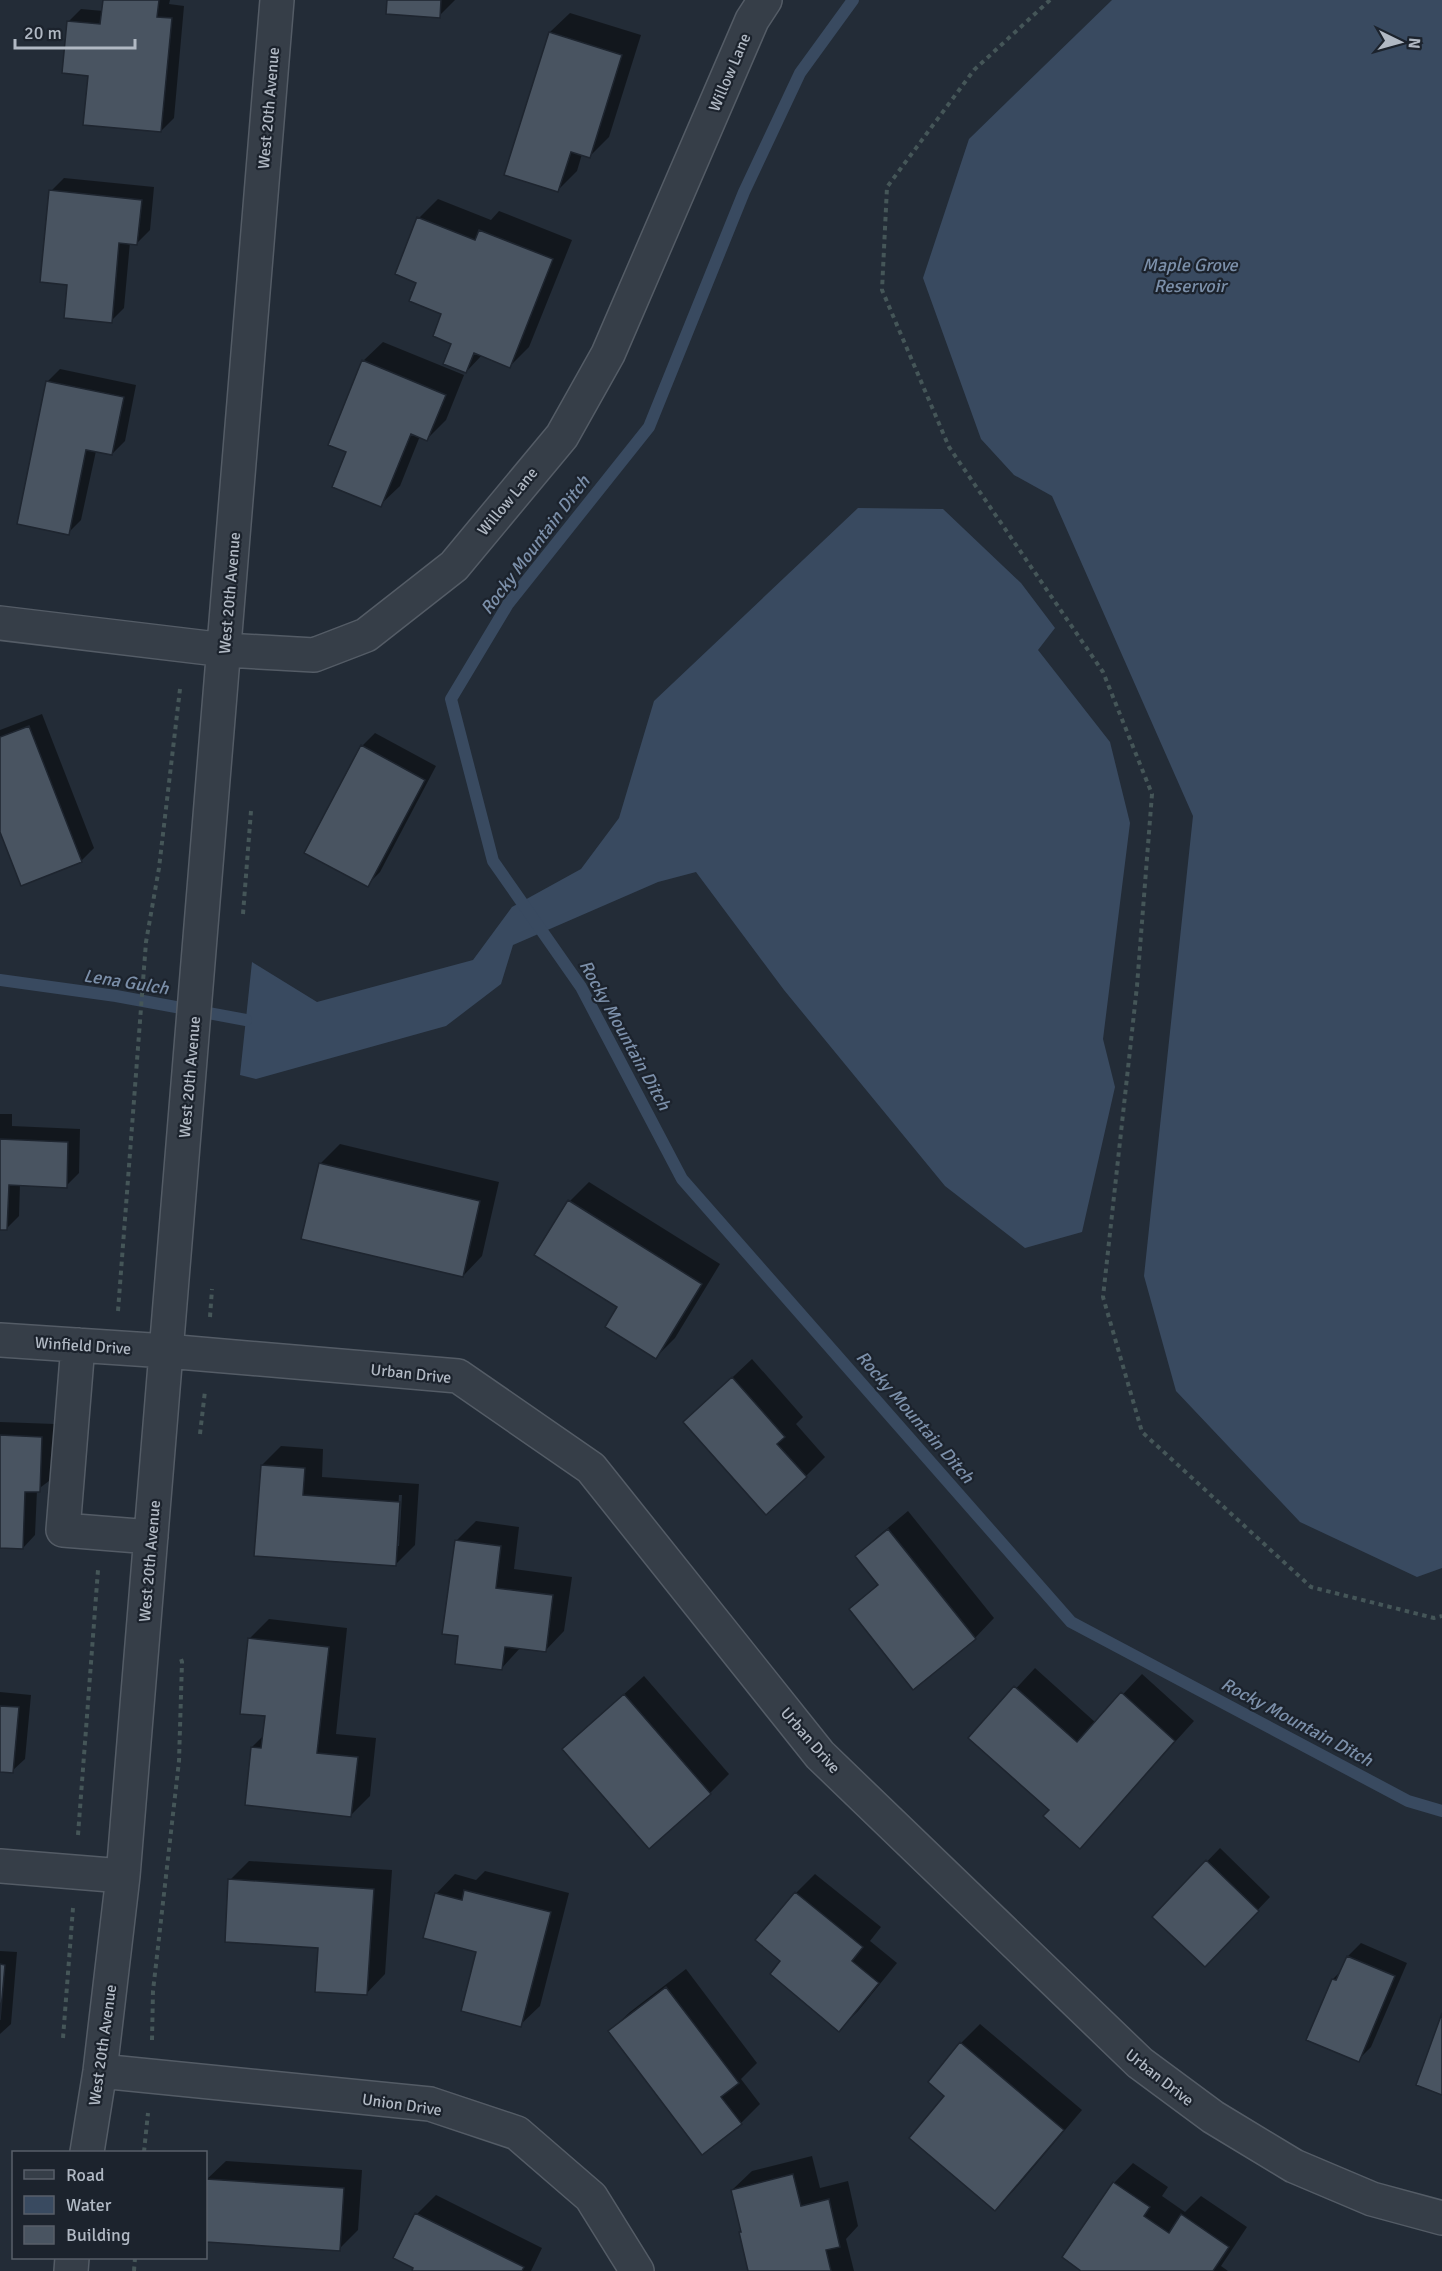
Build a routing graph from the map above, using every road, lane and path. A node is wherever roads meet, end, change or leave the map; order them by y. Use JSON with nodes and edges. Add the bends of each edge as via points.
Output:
{"nodes":[{"id":1,"x":277,"y":0,"type":"edge"},
{"id":2,"x":765,"y":0,"type":"edge"},
{"id":3,"x":1050,"y":0,"type":"edge"},
{"id":4,"x":0,"y":623,"type":"edge"},
{"id":5,"x":225,"y":650,"type":"junction"},
{"id":6,"x":0,"y":1340,"type":"edge"},
{"id":7,"x":78,"y":1345,"type":"junction"},
{"id":8,"x":115,"y":1347,"type":"junction"},
{"id":9,"x":166,"y":1351,"type":"junction"},
{"id":10,"x":101,"y":1534,"type":"junction"},
{"id":11,"x":151,"y":1538,"type":"junction"},
{"id":12,"x":1442,"y":1616,"type":"edge"},
{"id":13,"x":0,"y":1866,"type":"edge"},
{"id":14,"x":75,"y":1872,"type":"junction"},
{"id":15,"x":123,"y":1876,"type":"junction"},
{"id":16,"x":63,"y":2047,"type":"dead end"},
{"id":17,"x":100,"y":2071,"type":"junction"},
{"id":18,"x":87,"y":2151,"type":"edge"},
{"id":19,"x":1442,"y":2218,"type":"edge"},
{"id":20,"x":637,"y":2271,"type":"edge"}],
"edges":[{"from":1,"to":5,"type":"street","name":"West 20th Avenue"},
{"from":2,"to":5,"type":"street","name":"Willow Lane","via":[[752,20],[608,354],[562,436],[454,566],[366,635],[314,656]]},
{"from":3,"to":12,"type":"path","via":[[974,70],[887,186],[882,290],[949,447],[1102,672],[1152,794],[1137,986],[1103,1298],[1142,1432],[1311,1587],[1434,1618]]},
{"from":4,"to":5,"type":"street","name":"Willow Lane"},
{"from":5,"to":8,"type":"path","via":[[181,678],[159,868],[146,942]]},
{"from":5,"to":9,"type":"street","name":"West 20th Avenue"},
{"from":6,"to":7,"type":"street","name":"Winfield Drive"},
{"from":7,"to":8,"type":"street","name":"Winfield Drive"},
{"from":7,"to":10,"type":"street","via":[[63,1530]]},
{"from":8,"to":9,"type":"street","name":"Winfield Drive"},
{"from":9,"to":11,"type":"street","name":"West 20th Avenue"},
{"from":9,"to":19,"type":"street","name":"Urban Drive","via":[[458,1376],[591,1468],[820,1755],[1140,2063],[1213,2117],[1294,2166],[1372,2199]]},
{"from":10,"to":11,"type":"street"},
{"from":10,"to":14,"type":"path"},
{"from":11,"to":15,"type":"street","name":"West 20th Avenue"},
{"from":13,"to":14,"type":"street"},
{"from":14,"to":15,"type":"street"},
{"from":14,"to":16,"type":"path"},
{"from":15,"to":17,"type":"street","name":"West 20th Avenue"},
{"from":17,"to":18,"type":"street","name":"West 20th Avenue"},
{"from":17,"to":20,"type":"street","name":"Union Drive","via":[[430,2104],[517,2133],[591,2197]]}]}
